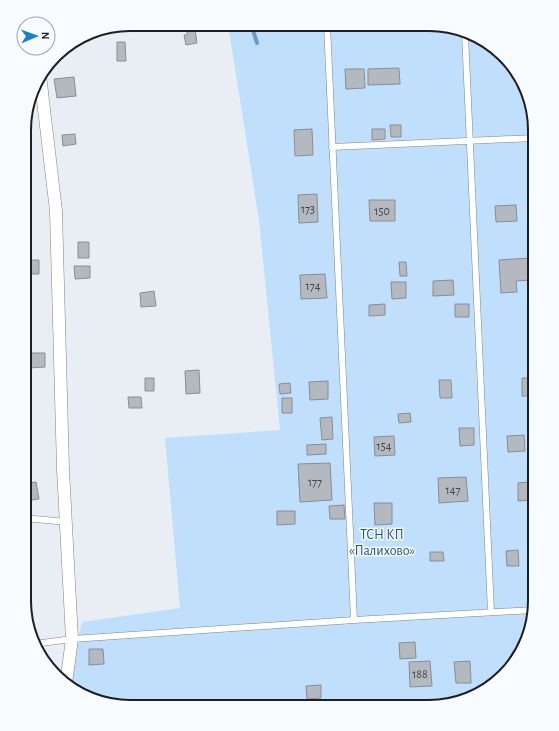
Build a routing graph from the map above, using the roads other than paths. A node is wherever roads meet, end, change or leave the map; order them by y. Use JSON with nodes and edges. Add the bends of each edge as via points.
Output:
{"nodes":[{"id":1,"x":327,"y":31,"type":"edge"},
{"id":2,"x":465,"y":38,"type":"edge"},
{"id":3,"x":41,"y":87,"type":"edge"},
{"id":4,"x":528,"y":138,"type":"edge"},
{"id":5,"x":470,"y":141,"type":"junction"},
{"id":6,"x":332,"y":147,"type":"junction"},
{"id":7,"x":31,"y":519,"type":"edge"},
{"id":8,"x":67,"y":522,"type":"junction"},
{"id":9,"x":527,"y":610,"type":"edge"},
{"id":10,"x":491,"y":612,"type":"junction"},
{"id":11,"x":354,"y":620,"type":"junction"},
{"id":12,"x":72,"y":638,"type":"junction"},
{"id":13,"x":40,"y":643,"type":"edge"},
{"id":14,"x":67,"y":676,"type":"edge"}],
"edges":[{"from":1,"to":6,"type":"lane"},
{"from":2,"to":5,"type":"lane"},
{"from":3,"to":8,"type":"street","via":[[56,211],[63,469]]},
{"from":4,"to":5,"type":"lane"},
{"from":5,"to":6,"type":"lane"},
{"from":5,"to":10,"type":"lane"},
{"from":6,"to":11,"type":"lane"},
{"from":7,"to":8,"type":"lane"},
{"from":8,"to":12,"type":"street"},
{"from":9,"to":10,"type":"lane"},
{"from":10,"to":11,"type":"lane"},
{"from":11,"to":12,"type":"lane"},
{"from":12,"to":13,"type":"lane"},
{"from":12,"to":14,"type":"street"}]}
